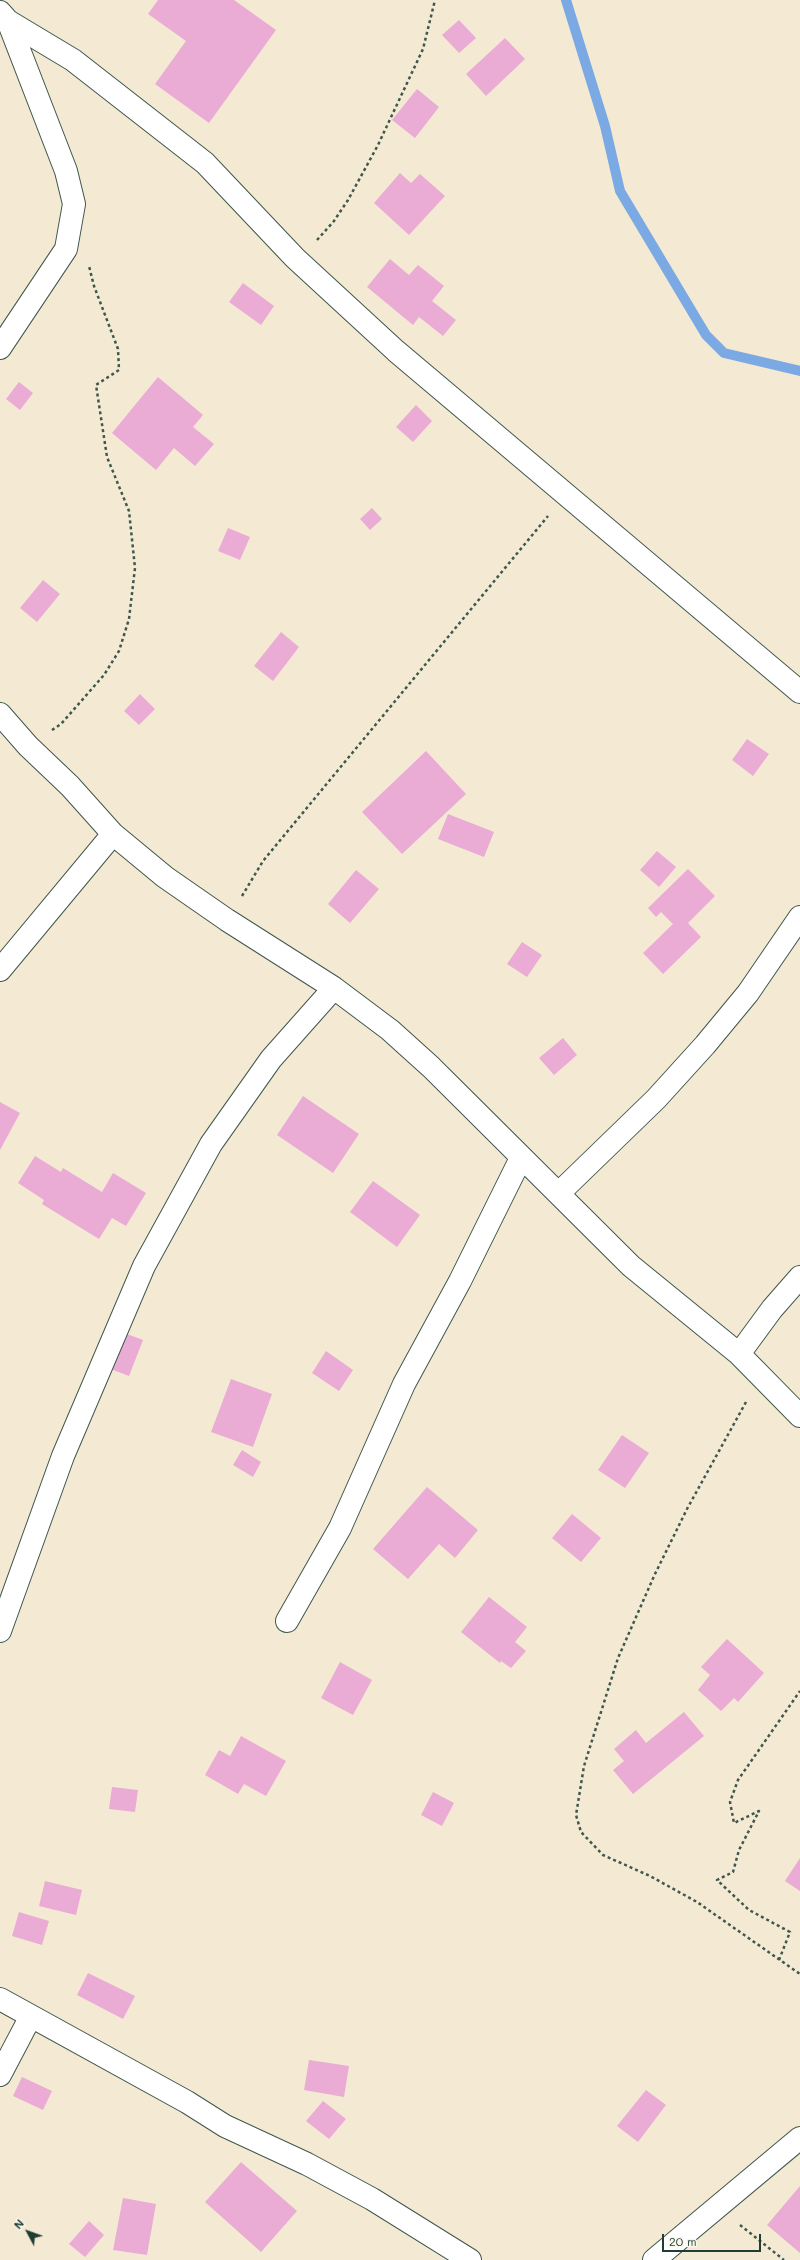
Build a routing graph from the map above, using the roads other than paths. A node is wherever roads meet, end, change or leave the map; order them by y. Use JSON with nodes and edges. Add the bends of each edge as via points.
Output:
{"nodes":[{"id":1,"x":4,"y":17,"type":"edge"},
{"id":2,"x":0,"y":348,"type":"edge"},
{"id":3,"x":800,"y":692,"type":"edge"},
{"id":4,"x":0,"y":714,"type":"edge"},
{"id":5,"x":113,"y":834,"type":"junction"},
{"id":6,"x":800,"y":917,"type":"edge"},
{"id":7,"x":0,"y":970,"type":"edge"},
{"id":8,"x":334,"y":988,"type":"junction"},
{"id":9,"x":521,"y":1158,"type":"junction"},
{"id":10,"x":559,"y":1193,"type":"junction"},
{"id":11,"x":800,"y":1277,"type":"edge"},
{"id":12,"x":738,"y":1354,"type":"junction"},
{"id":13,"x":800,"y":1416,"type":"edge"},
{"id":14,"x":287,"y":1621,"type":"dead end"},
{"id":15,"x":0,"y":1631,"type":"edge"},
{"id":16,"x":0,"y":1999,"type":"edge"},
{"id":17,"x":31,"y":2016,"type":"junction"},
{"id":18,"x":0,"y":2075,"type":"edge"},
{"id":19,"x":800,"y":2138,"type":"edge"},
{"id":20,"x":470,"y":2260,"type":"edge"},
{"id":21,"x":654,"y":2260,"type":"edge"}],
"edges":[{"from":1,"to":2,"type":"street","via":[[66,171],[74,204],[66,250]]},
{"from":1,"to":3,"type":"street","via":[[73,60],[205,163],[295,258],[396,351]]},
{"from":4,"to":5,"type":"street"},
{"from":5,"to":7,"type":"street"},
{"from":5,"to":8,"type":"street","via":[[165,877]]},
{"from":6,"to":10,"type":"street","via":[[748,993],[705,1045],[656,1099]]},
{"from":8,"to":9,"type":"street","via":[[390,1030],[431,1067]]},
{"from":8,"to":15,"type":"street","via":[[272,1059],[211,1144],[144,1266],[63,1456]]},
{"from":9,"to":10,"type":"street"},
{"from":9,"to":14,"type":"street","via":[[460,1281],[404,1384],[340,1528]]},
{"from":10,"to":12,"type":"street","via":[[631,1266]]},
{"from":11,"to":12,"type":"street"},
{"from":12,"to":13,"type":"street"},
{"from":16,"to":17,"type":"street"},
{"from":17,"to":18,"type":"street"},
{"from":17,"to":20,"type":"street","via":[[188,2102],[225,2126],[308,2164],[372,2199]]},
{"from":19,"to":21,"type":"street"}]}
